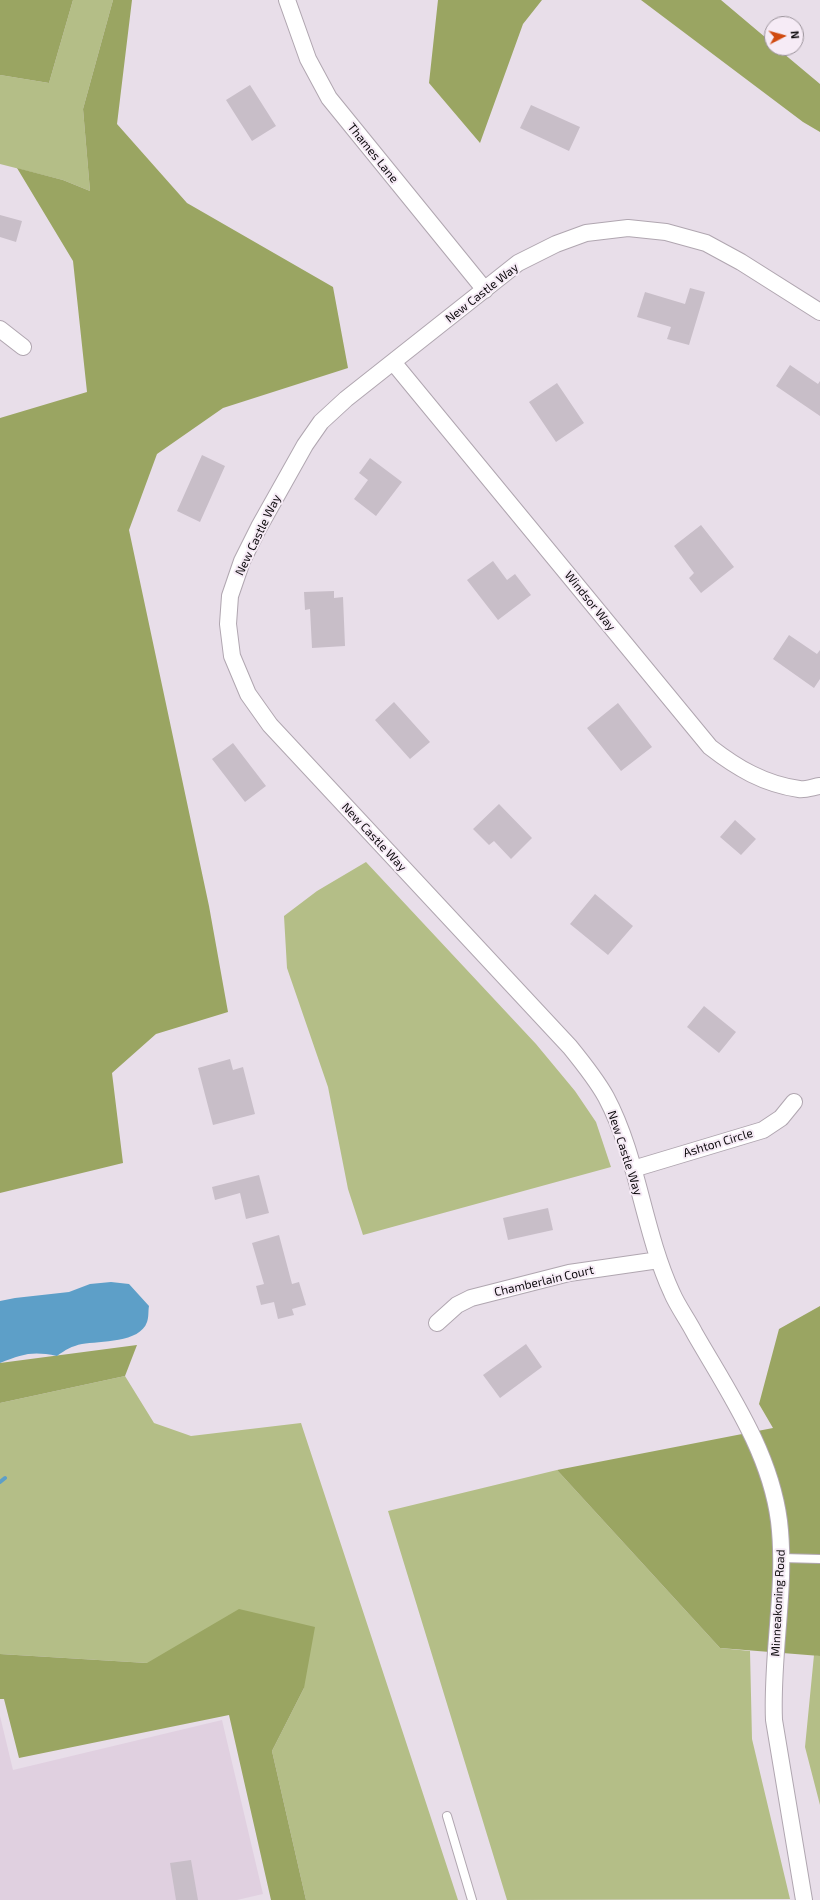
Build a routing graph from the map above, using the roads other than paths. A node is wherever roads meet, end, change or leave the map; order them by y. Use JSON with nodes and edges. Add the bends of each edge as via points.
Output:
{"nodes":[{"id":1,"x":287,"y":0,"type":"edge"},
{"id":2,"x":485,"y":290,"type":"junction"},
{"id":3,"x":820,"y":312,"type":"edge"},
{"id":4,"x":0,"y":329,"type":"edge"},
{"id":5,"x":23,"y":348,"type":"dead end"},
{"id":6,"x":393,"y":362,"type":"junction"},
{"id":7,"x":820,"y":786,"type":"edge"},
{"id":8,"x":794,"y":1102,"type":"dead end"},
{"id":9,"x":633,"y":1169,"type":"junction"},
{"id":10,"x":659,"y":1260,"type":"junction"},
{"id":11,"x":437,"y":1322,"type":"dead end"},
{"id":12,"x":782,"y":1558,"type":"junction"},
{"id":13,"x":820,"y":1559,"type":"edge"},
{"id":14,"x":447,"y":1816,"type":"dead end"},
{"id":15,"x":472,"y":1900,"type":"edge"},
{"id":16,"x":804,"y":1900,"type":"edge"}],
"edges":[{"from":1,"to":2,"type":"street","name":"Thames Lane","via":[[308,59],[329,98]]},
{"from":2,"to":3,"type":"street","name":"New Castle Way","via":[[518,263],[556,244],[586,233],[628,228],[666,232],[706,243]]},
{"from":2,"to":6,"type":"street","name":"New Castle Way"},
{"from":4,"to":5,"type":"street"},
{"from":6,"to":7,"type":"street","name":"Windsor Way","via":[[710,747],[735,766],[761,779],[800,789]]},
{"from":6,"to":9,"type":"street","name":"New Castle Way","via":[[321,422],[305,445],[259,527],[242,561],[230,596],[228,624],[232,656],[248,694],[270,725],[587,1068],[606,1097]]},
{"from":8,"to":9,"type":"street","name":"Ashton Circle","via":[[781,1118],[763,1130]]},
{"from":9,"to":10,"type":"street","name":"New Castle Way"},
{"from":10,"to":11,"type":"street","name":"Chamberlain Court","via":[[569,1273],[471,1298],[457,1305]]},
{"from":10,"to":12,"type":"street","name":"Minneakoning Road","via":[[672,1294],[759,1449],[770,1479],[779,1520]]},
{"from":12,"to":13,"type":"lane"},
{"from":12,"to":16,"type":"street","name":"Minneakoning Road","via":[[773,1696],[774,1720]]},
{"from":14,"to":15,"type":"lane"}]}
